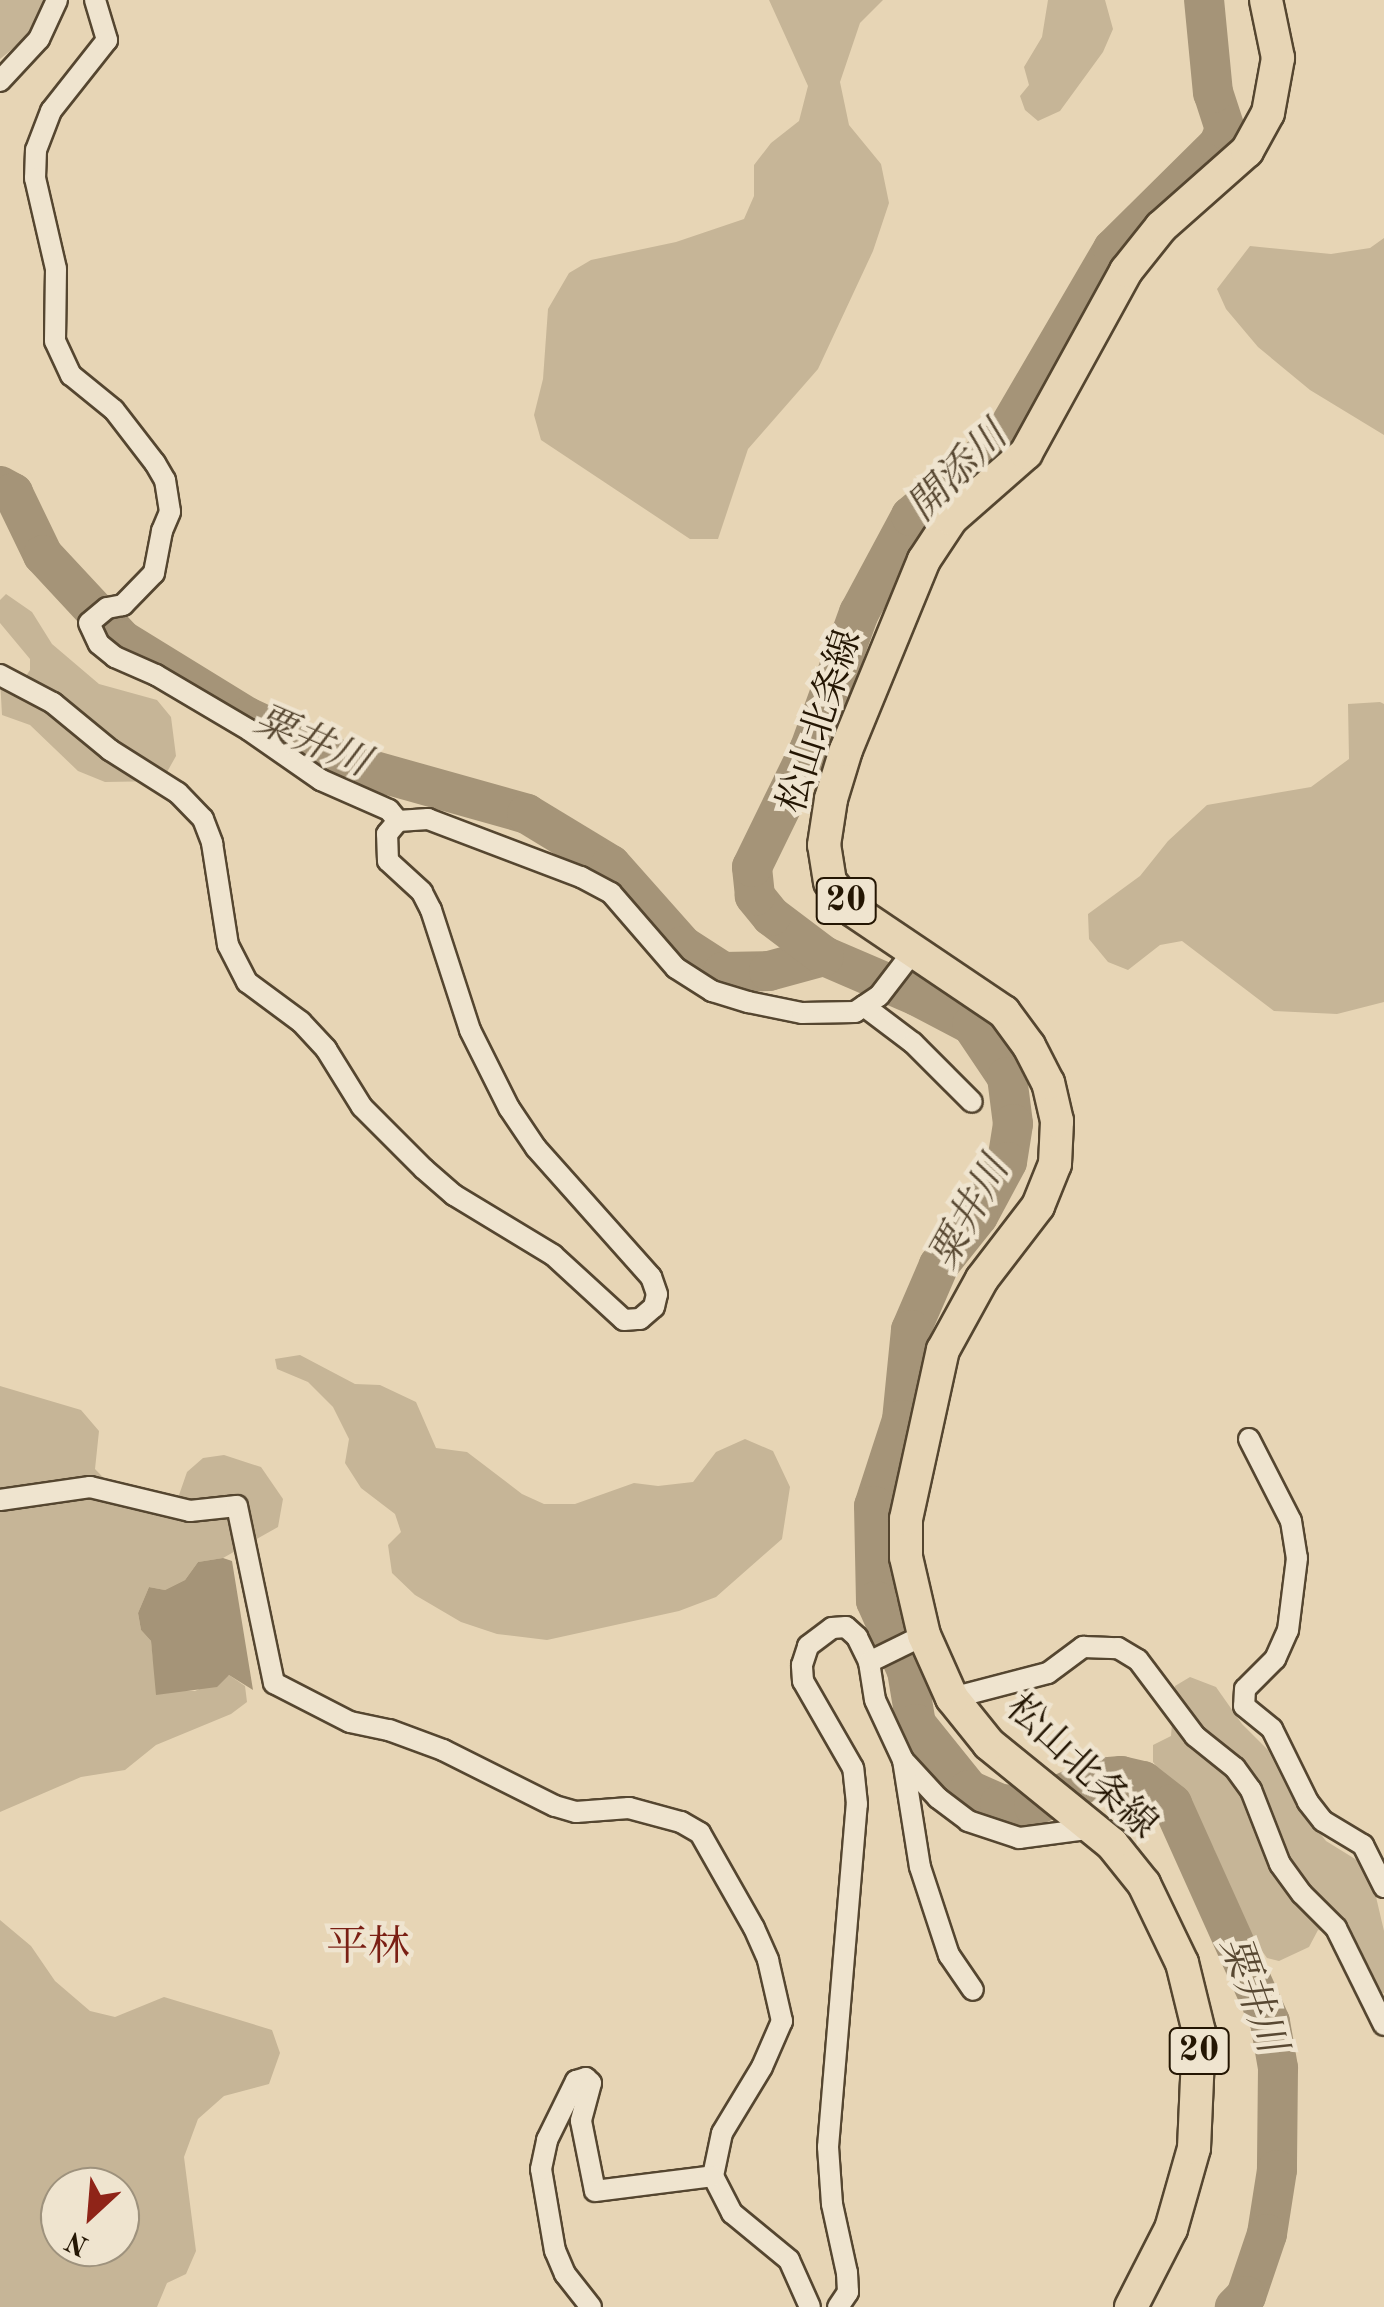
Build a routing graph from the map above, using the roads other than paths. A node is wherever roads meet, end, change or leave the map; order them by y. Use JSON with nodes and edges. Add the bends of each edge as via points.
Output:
{"nodes":[{"id":1,"x":57,"y":0,"type":"edge"},
{"id":2,"x":95,"y":0,"type":"edge"},
{"id":3,"x":1266,"y":0,"type":"edge"},
{"id":4,"x":0,"y":81,"type":"edge"},
{"id":5,"x":0,"y":675,"type":"edge"},
{"id":6,"x":398,"y":822,"type":"junction"},
{"id":7,"x":906,"y":961,"type":"junction"},
{"id":8,"x":872,"y":1001,"type":"junction"},
{"id":9,"x":972,"y":1102,"type":"dead end"},
{"id":10,"x":1249,"y":1439,"type":"dead end"},
{"id":11,"x":0,"y":1500,"type":"edge"},
{"id":12,"x":916,"y":1640,"type":"junction"},
{"id":13,"x":872,"y":1661,"type":"junction"},
{"id":14,"x":952,"y":1698,"type":"junction"},
{"id":15,"x":903,"y":1760,"type":"junction"},
{"id":16,"x":1089,"y":1822,"type":"junction"},
{"id":17,"x":1384,"y":1887,"type":"edge"},
{"id":18,"x":973,"y":1990,"type":"dead end"},
{"id":19,"x":1384,"y":2025,"type":"edge"},
{"id":20,"x":713,"y":2176,"type":"junction"},
{"id":21,"x":591,"y":2307,"type":"edge"},
{"id":22,"x":810,"y":2307,"type":"edge"},
{"id":23,"x":838,"y":2307,"type":"edge"},
{"id":24,"x":1131,"y":2307,"type":"edge"}],
"edges":[{"from":1,"to":4,"type":"street","via":[[39,39]]},
{"from":2,"to":6,"type":"street","via":[[107,40],[51,111],[36,150],[35,178],[56,270],[55,340],[71,375],[114,410],[155,464],[170,512],[154,573],[123,605],[89,623],[115,657],[249,730],[321,780],[389,810]]},
{"from":3,"to":7,"type":"main road","name":"松山北条線","number":"20","via":[[1278,58],[1268,113],[1247,151],[1160,226],[1126,271],[1026,453],[951,519],[918,574],[846,750],[824,845],[830,882]]},
{"from":5,"to":6,"type":"street","via":[[52,703],[178,794],[202,819],[234,964],[326,1049],[390,1139],[454,1195],[554,1255],[616,1317],[640,1320],[658,1294],[650,1277],[508,1108],[470,1030],[431,910],[422,892],[388,861],[384,844]]},
{"from":6,"to":8,"type":"street","via":[[428,819],[610,893],[676,968],[712,991],[802,1013],[855,1012]]},
{"from":7,"to":8,"type":"street"},
{"from":7,"to":12,"type":"main road","name":"松山北条線","number":"20","via":[[1004,1012],[1048,1083],[1057,1121],[1055,1164],[1038,1206],[982,1279],[942,1350],[906,1519]]},
{"from":8,"to":9,"type":"street"},
{"from":10,"to":17,"type":"street","via":[[1291,1521],[1297,1558],[1288,1630],[1274,1659],[1245,1688],[1244,1706],[1272,1729],[1323,1820],[1363,1845]]},
{"from":11,"to":20,"type":"street","via":[[90,1488],[190,1511],[237,1506],[274,1683],[350,1722],[442,1750],[555,1806],[576,1812],[630,1808],[700,1833],[768,1960],[782,2021],[722,2133]]},
{"from":12,"to":13,"type":"street"},
{"from":12,"to":14,"type":"main road","name":"松山北条線","number":"20"},
{"from":13,"to":15,"type":"street","via":[[875,1700]]},
{"from":13,"to":23,"type":"street","via":[[846,1627],[819,1635],[802,1665],[803,1681],[853,1768],[858,1804],[828,2147],[847,2272],[848,2292]]},
{"from":14,"to":16,"type":"main road","name":"松山北条線","number":"20","via":[[989,1744]]},
{"from":14,"to":19,"type":"street","via":[[1048,1673],[1083,1648],[1118,1648],[1138,1660],[1195,1736],[1252,1790],[1280,1864],[1336,1928]]},
{"from":15,"to":16,"type":"street","via":[[938,1798],[990,1830],[1019,1838]]},
{"from":15,"to":18,"type":"street","via":[[920,1867],[949,1955]]},
{"from":16,"to":24,"type":"main road","name":"松山北条線","number":"20","via":[[1144,1884],[1165,1923],[1198,2032],[1199,2116],[1184,2190]]},
{"from":20,"to":21,"type":"street","via":[[594,2191],[581,2121],[591,2084],[576,2081],[540,2169],[555,2251]]},
{"from":20,"to":22,"type":"street","via":[[732,2213],[789,2260]]}]}
